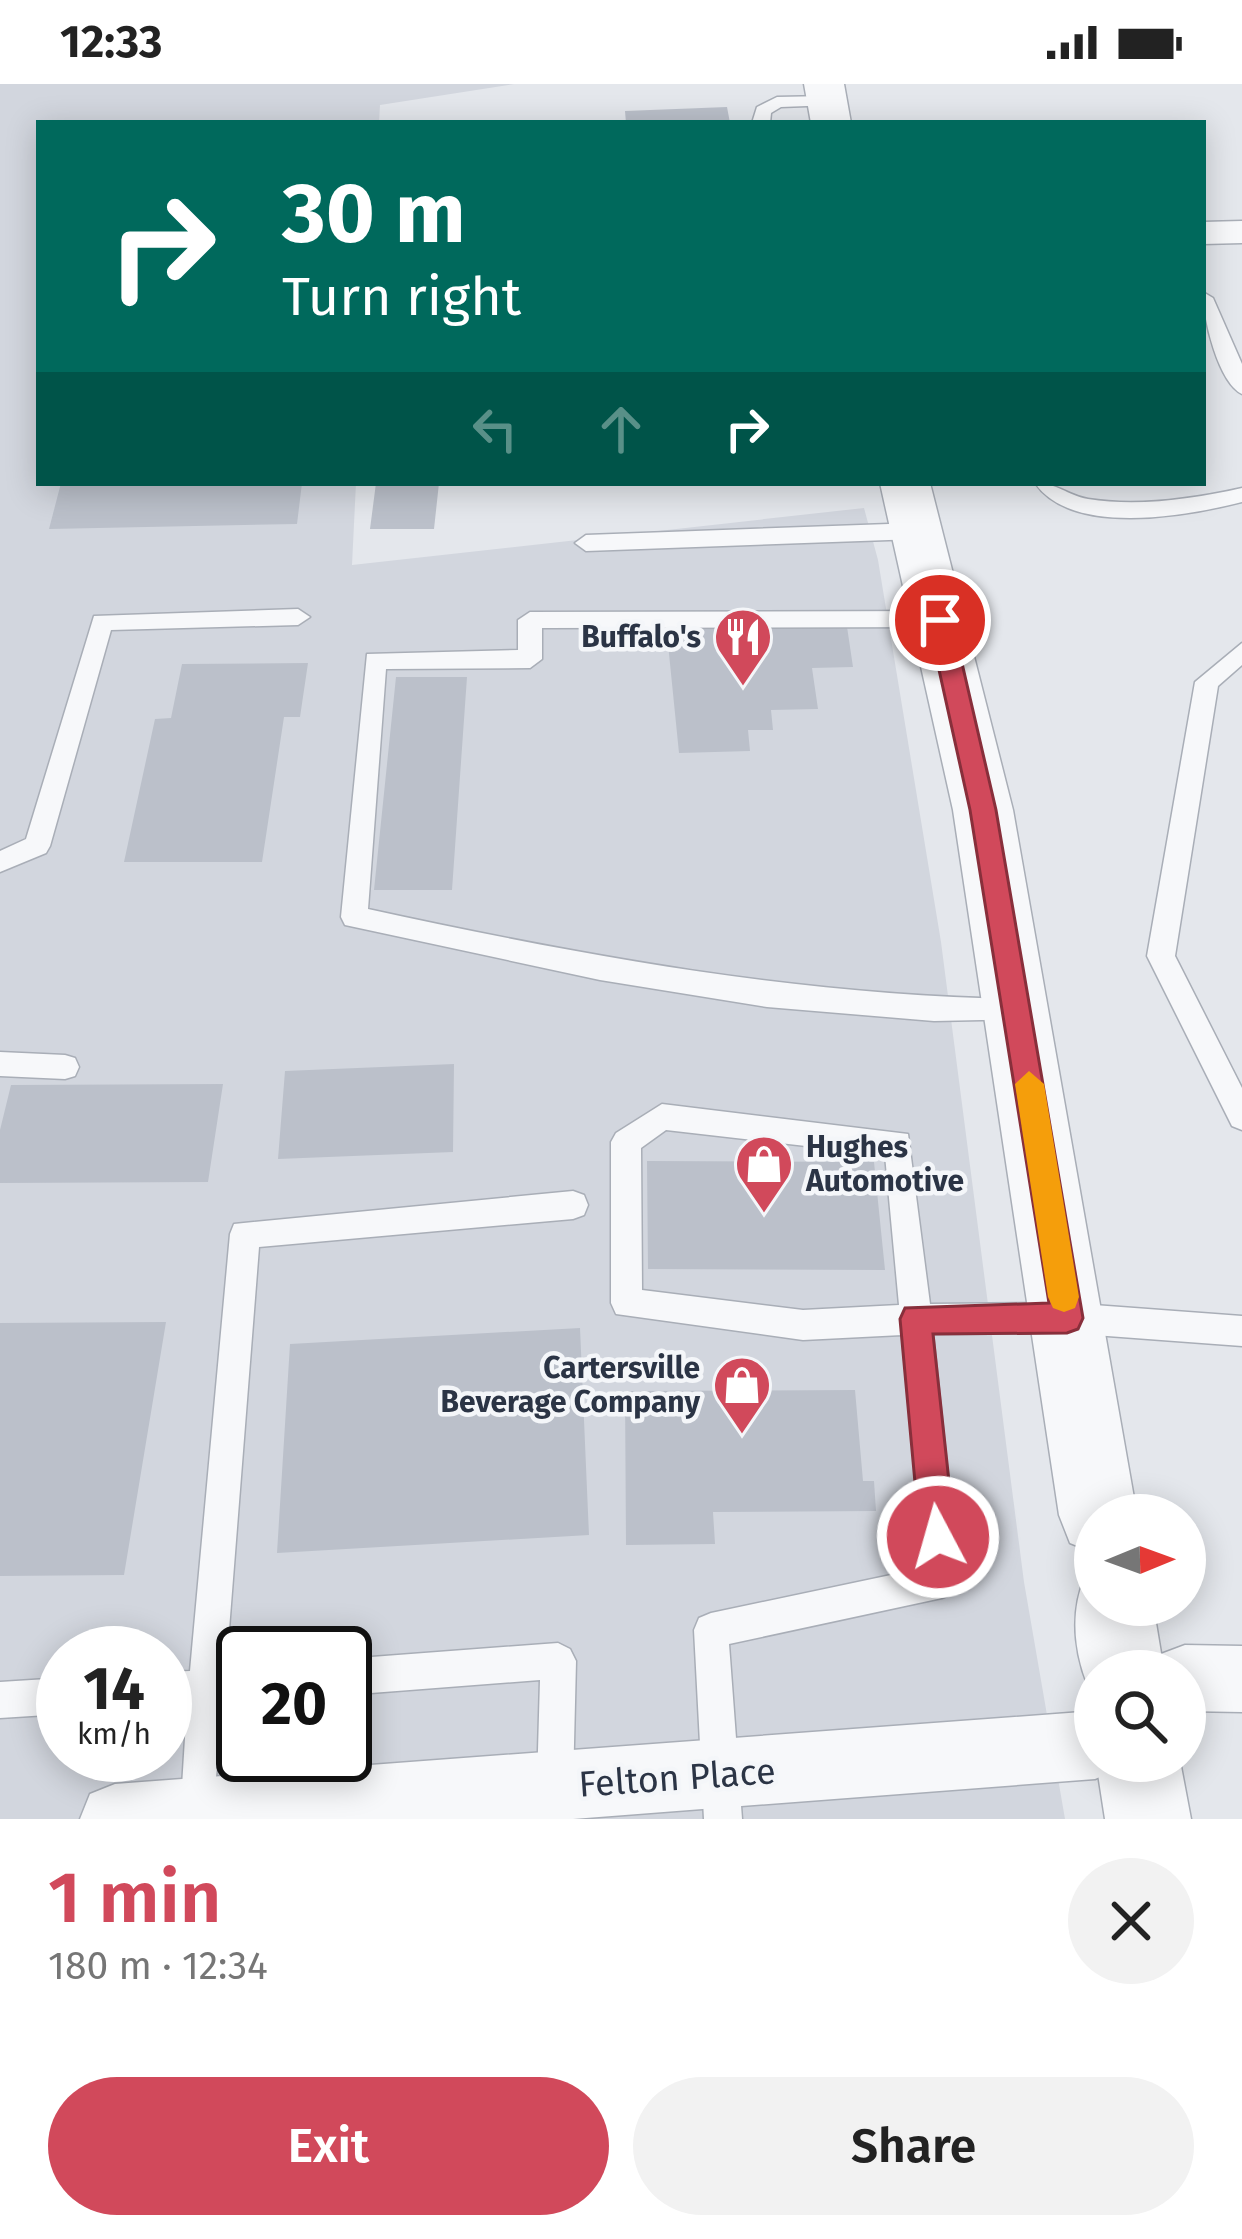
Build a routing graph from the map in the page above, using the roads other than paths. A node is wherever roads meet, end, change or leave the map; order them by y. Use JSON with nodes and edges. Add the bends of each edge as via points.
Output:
{"nodes":[{"id":1,"x":827,"y":103,"type":"edge"},
{"id":2,"x":762,"y":120,"type":"edge"},
{"id":3,"x":1206,"y":232,"type":"edge"},
{"id":4,"x":1242,"y":232,"type":"edge"},
{"id":5,"x":1206,"y":305,"type":"edge"},
{"id":6,"x":1242,"y":387,"type":"edge"},
{"id":7,"x":1047,"y":486,"type":"edge"},
{"id":8,"x":1242,"y":495,"type":"edge"},
{"id":9,"x":911,"y":507,"type":"edge"},
{"id":10,"x":586,"y":542,"type":"dead end"},
{"id":11,"x":298,"y":617,"type":"dead end"},
{"id":12,"x":940,"y":620,"type":"junction"},
{"id":13,"x":1242,"y":652,"type":"edge"},
{"id":14,"x":0,"y":862,"type":"edge"},
{"id":15,"x":1018,"y":1011,"type":"junction"},
{"id":16,"x":0,"y":1064,"type":"edge"},
{"id":17,"x":65,"y":1067,"type":"dead end"},
{"id":18,"x":1242,"y":1117,"type":"edge"},
{"id":19,"x":572,"y":1205,"type":"dead end"},
{"id":20,"x":1067,"y":1318,"type":"junction"},
{"id":21,"x":916,"y":1319,"type":"junction"},
{"id":22,"x":1242,"y":1331,"type":"edge"},
{"id":23,"x":1095,"y":1494,"type":"edge"},
{"id":24,"x":372,"y":1676,"type":"edge"},
{"id":25,"x":1206,"y":1678,"type":"edge"},
{"id":26,"x":1242,"y":1679,"type":"edge"},
{"id":27,"x":216,"y":1687,"type":"edge"},
{"id":28,"x":206,"y":1688,"type":"junction"},
{"id":29,"x":192,"y":1689,"type":"edge"},
{"id":30,"x":36,"y":1698,"type":"edge"},
{"id":31,"x":0,"y":1700,"type":"edge"},
{"id":32,"x":1074,"y":1748,"type":"edge"},
{"id":33,"x":1142,"y":1782,"type":"edge"},
{"id":34,"x":555,"y":1786,"type":"junction"},
{"id":35,"x":722,"y":1796,"type":"edge"},
{"id":36,"x":372,"y":1809,"type":"edge"},
{"id":37,"x":196,"y":1813,"type":"junction"},
{"id":38,"x":115,"y":1819,"type":"edge"},
{"id":39,"x":1148,"y":1819,"type":"edge"}],
"edges":[{"from":1,"to":2,"type":"lane","via":[[777,102]]},
{"from":3,"to":4,"type":"street"},
{"from":5,"to":6,"type":"lane"},
{"from":7,"to":8,"type":"lane","via":[[1065,506],[1089,509],[1213,504]]},
{"from":9,"to":10,"type":"lane"},
{"from":9,"to":12,"type":"street"},
{"from":11,"to":14,"type":"lane","via":[[102,622],[37,846]]},
{"from":12,"to":15,"type":"street"},
{"from":12,"to":15,"type":"lane","via":[[530,620],[530,659],[375,660],[354,916],[612,971],[924,1012]]},
{"from":13,"to":18,"type":"lane","via":[[1207,682],[1161,956]]},
{"from":15,"to":20,"type":"street"},
{"from":16,"to":17,"type":"lane"},
{"from":19,"to":28,"type":"lane","via":[[245,1234]]},
{"from":20,"to":21,"type":"lane"},
{"from":20,"to":22,"type":"lane"},
{"from":20,"to":23,"type":"street"},
{"from":21,"to":21,"type":"lane","via":[[898,1143],[662,1117],[626,1142],[627,1303],[803,1325]]},
{"from":21,"to":35,"type":"lane","via":[[942,1581],[711,1630]]},
{"from":24,"to":34,"type":"lane","via":[[558,1661]]},
{"from":25,"to":26,"type":"street"},
{"from":27,"to":28,"type":"lane"},
{"from":28,"to":29,"type":"lane"},
{"from":28,"to":37,"type":"lane"},
{"from":30,"to":31,"type":"lane"},
{"from":32,"to":35,"type":"street","name":"Felton Place"},
{"from":33,"to":39,"type":"street"},
{"from":34,"to":35,"type":"street","name":"Felton Place"},
{"from":34,"to":36,"type":"street","name":"Felton Place"},
{"from":36,"to":37,"type":"street","name":"Felton Place"},
{"from":37,"to":38,"type":"street","name":"Felton Place"}]}
